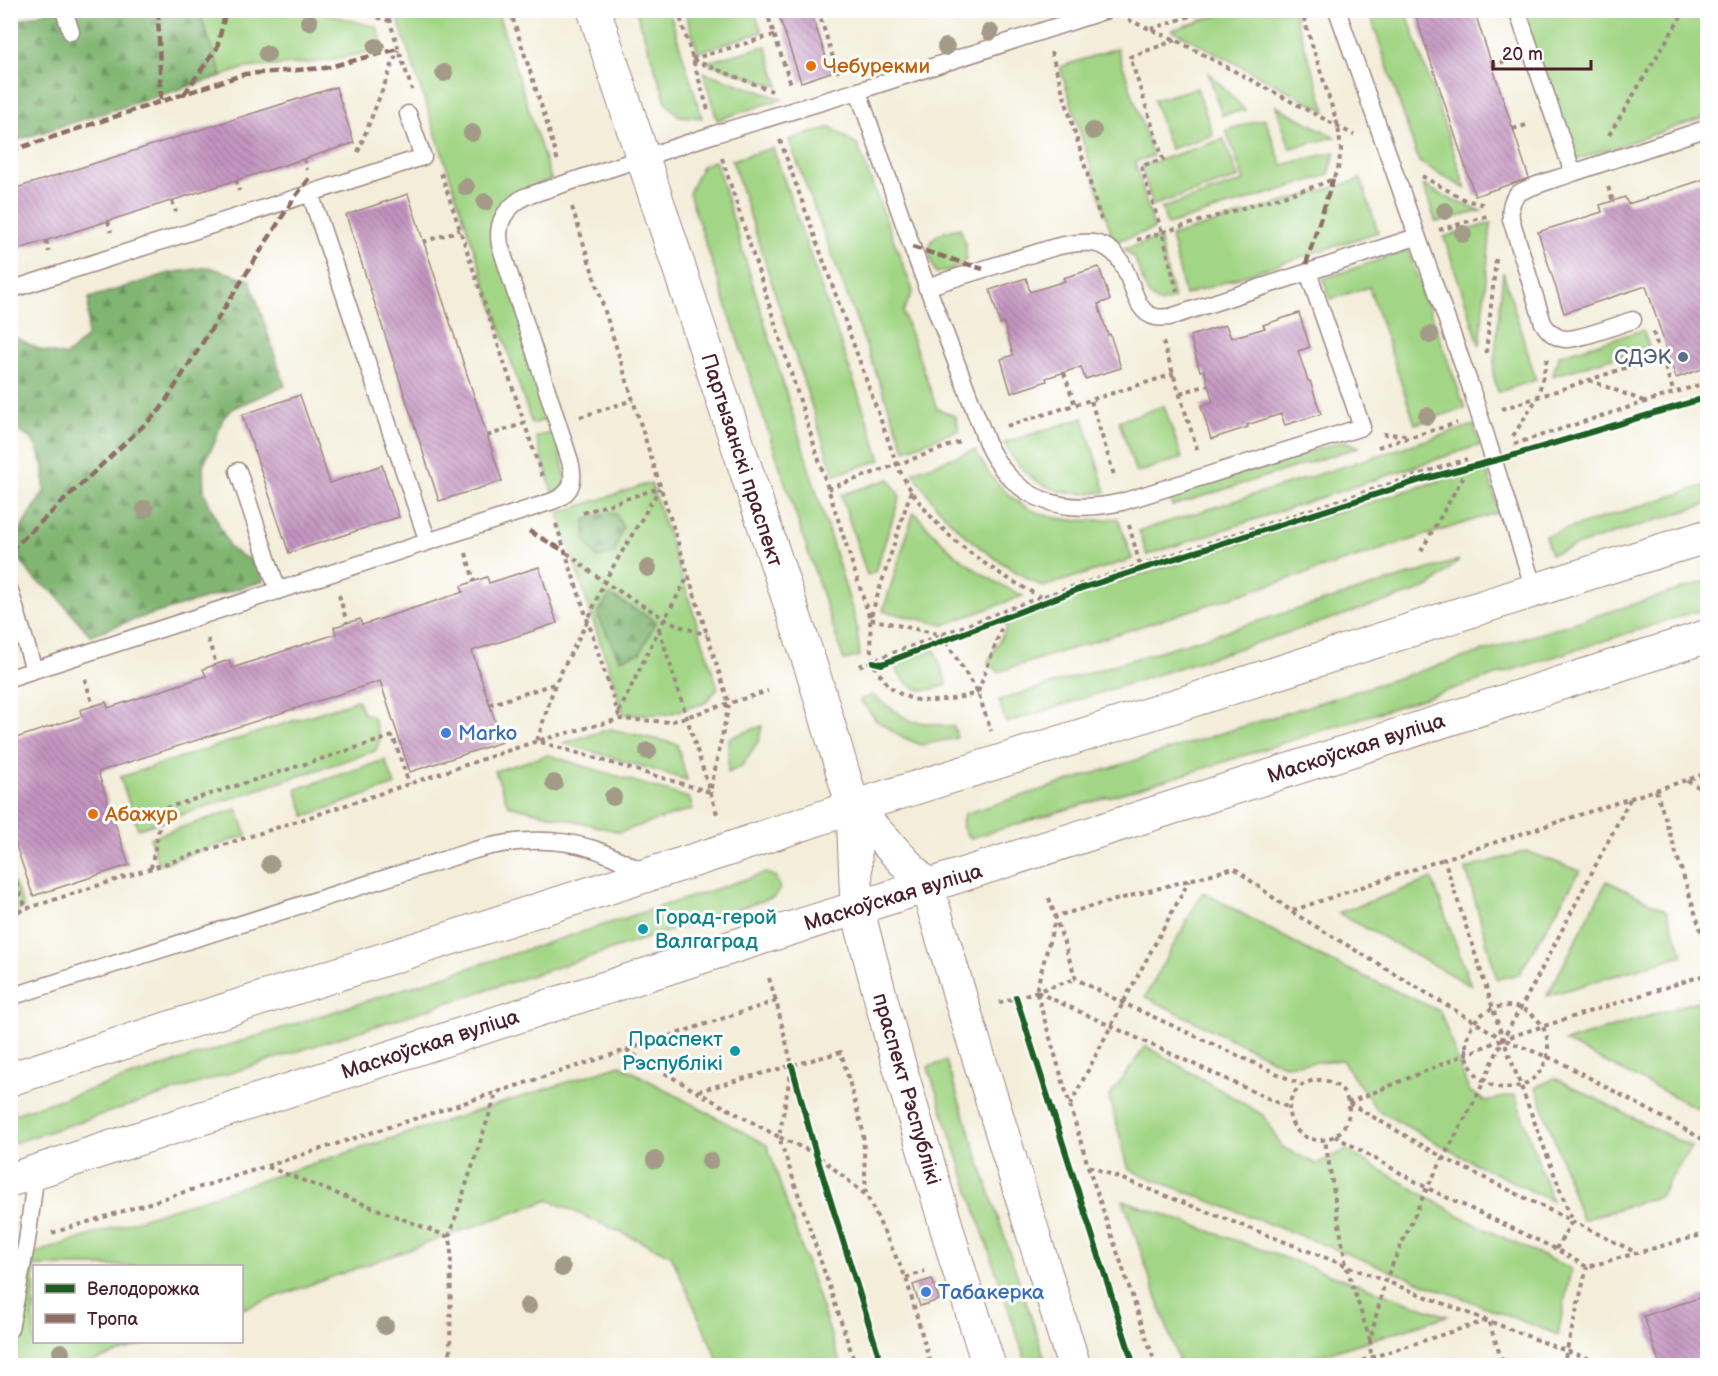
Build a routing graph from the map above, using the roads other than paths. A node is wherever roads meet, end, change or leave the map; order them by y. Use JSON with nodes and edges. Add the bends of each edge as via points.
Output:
{"nodes":[{"id":1,"x":64,"y":10,"type":"edge"},
{"id":2,"x":594,"y":10,"type":"edge"},
{"id":3,"x":1337,"y":10,"type":"edge"},
{"id":4,"x":1517,"y":10,"type":"edge"},
{"id":5,"x":1106,"y":11,"type":"edge"},
{"id":6,"x":71,"y":32,"type":"dead end"},
{"id":7,"x":858,"y":91,"type":"junction"},
{"id":8,"x":408,"y":114,"type":"dead end"},
{"id":9,"x":1707,"y":128,"type":"edge"},
{"id":10,"x":642,"y":159,"type":"junction"},
{"id":11,"x":1581,"y":171,"type":"junction"},
{"id":12,"x":310,"y":193,"type":"junction"},
{"id":13,"x":1416,"y":237,"type":"junction"},
{"id":14,"x":1308,"y":272,"type":"junction"},
{"id":15,"x":926,"y":287,"type":"junction"},
{"id":16,"x":10,"y":290,"type":"edge"},
{"id":17,"x":1633,"y":320,"type":"dead end"},
{"id":18,"x":238,"y":471,"type":"dead end"},
{"id":19,"x":1707,"y":536,"type":"edge"},
{"id":20,"x":428,"y":542,"type":"junction"},
{"id":21,"x":1534,"y":589,"type":"junction"},
{"id":22,"x":10,"y":591,"type":"edge"},
{"id":23,"x":278,"y":591,"type":"junction"},
{"id":24,"x":1707,"y":636,"type":"edge"},
{"id":25,"x":34,"y":670,"type":"junction"},
{"id":26,"x":10,"y":678,"type":"edge"},
{"id":27,"x":854,"y":807,"type":"junction"},
{"id":28,"x":650,"y":874,"type":"junction"},
{"id":29,"x":927,"y":886,"type":"junction"},
{"id":30,"x":857,"y":908,"type":"junction"},
{"id":31,"x":10,"y":997,"type":"edge"},
{"id":32,"x":10,"y":1079,"type":"edge"},
{"id":33,"x":23,"y":1176,"type":"edge"},
{"id":34,"x":10,"y":1329,"type":"edge"},
{"id":35,"x":989,"y":1365,"type":"edge"},
{"id":36,"x":1074,"y":1365,"type":"edge"}],
"edges":[{"from":1,"to":6,"type":"lane"},
{"from":2,"to":10,"type":"main road","name":"Партызанскі праспект"},
{"from":3,"to":13,"type":"lane"},
{"from":4,"to":11,"type":"lane"},
{"from":5,"to":7,"type":"lane"},
{"from":7,"to":10,"type":"lane"},
{"from":7,"to":15,"type":"lane"},
{"from":8,"to":12,"type":"lane","via":[[423,157]]},
{"from":9,"to":11,"type":"lane"},
{"from":10,"to":20,"type":"lane","via":[[524,197],[512,204],[498,232],[573,470],[573,480],[565,495]]},
{"from":10,"to":27,"type":"main road","name":"Партызанскі праспект"},
{"from":11,"to":17,"type":"lane","via":[[1519,193],[1510,209],[1543,323],[1563,339]]},
{"from":12,"to":16,"type":"lane"},
{"from":12,"to":20,"type":"lane"},
{"from":13,"to":14,"type":"lane"},
{"from":13,"to":21,"type":"lane","via":[[1480,417]]},
{"from":14,"to":15,"type":"lane","via":[[1170,317],[1154,317],[1144,310],[1122,261],[1109,249],[1094,243],[1056,247]]},
{"from":14,"to":15,"type":"lane","via":[[1362,427],[1122,502],[1089,508],[1066,506],[1029,494],[998,464]]},
{"from":18,"to":23,"type":"lane"},
{"from":19,"to":21,"type":"main road"},
{"from":20,"to":23,"type":"lane"},
{"from":21,"to":27,"type":"main road"},
{"from":22,"to":25,"type":"lane"},
{"from":23,"to":25,"type":"lane"},
{"from":24,"to":29,"type":"main road","name":"Маскоўская вуліца"},
{"from":25,"to":26,"type":"lane"},
{"from":27,"to":28,"type":"main road"},
{"from":27,"to":29,"type":"main road","name":"Партызанскі праспект"},
{"from":27,"to":30,"type":"main road","name":"праспект Рэспублікі"},
{"from":28,"to":31,"type":"lane","via":[[592,848],[569,843],[496,844]]},
{"from":28,"to":32,"type":"main road"},
{"from":29,"to":30,"type":"main road","name":"Маскоўская вуліца"},
{"from":29,"to":36,"type":"main road"},
{"from":30,"to":33,"type":"main road","name":"Маскоўская вуліца"},
{"from":30,"to":35,"type":"main road","name":"праспект Рэспублікі","via":[[891,1037]]},
{"from":33,"to":34,"type":"lane","via":[[27,1241]]}]}
